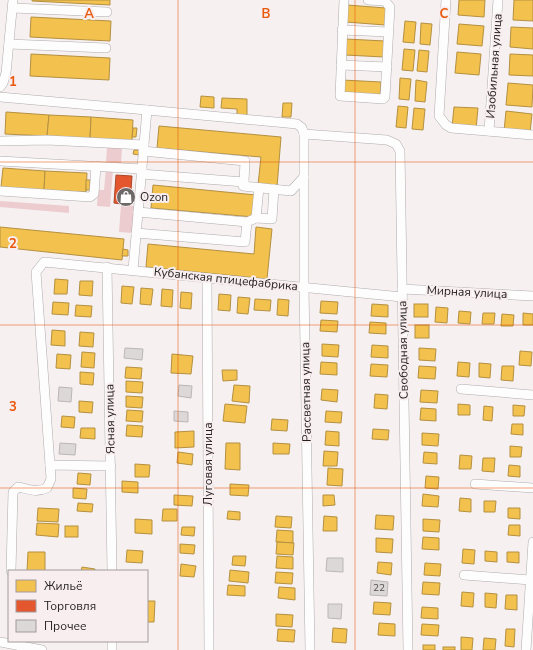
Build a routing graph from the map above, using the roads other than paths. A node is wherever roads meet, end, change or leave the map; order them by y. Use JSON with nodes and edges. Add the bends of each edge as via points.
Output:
{"nodes":[{"id":1,"x":344,"y":0,"type":"edge"},
{"id":2,"x":368,"y":0,"type":"edge"},
{"id":3,"x":446,"y":0,"type":"edge"},
{"id":4,"x":498,"y":0,"type":"edge"},
{"id":5,"x":13,"y":4,"type":"edge"},
{"id":6,"x":107,"y":12,"type":"dead end"},
{"id":7,"x":342,"y":30,"type":"junction"},
{"id":8,"x":388,"y":32,"type":"junction"},
{"id":9,"x":9,"y":44,"type":"junction"},
{"id":10,"x":106,"y":48,"type":"dead end"},
{"id":11,"x":4,"y":64,"type":"edge"},
{"id":12,"x":341,"y":64,"type":"junction"},
{"id":13,"x":387,"y":66,"type":"junction"},
{"id":14,"x":0,"y":87,"type":"edge"},
{"id":15,"x":0,"y":97,"type":"edge"},
{"id":16,"x":147,"y":110,"type":"junction"},
{"id":17,"x":489,"y":131,"type":"junction"},
{"id":18,"x":304,"y":134,"type":"junction"},
{"id":19,"x":533,"y":135,"type":"edge"},
{"id":20,"x":0,"y":141,"type":"edge"},
{"id":21,"x":144,"y":148,"type":"junction"},
{"id":22,"x":0,"y":161,"type":"edge"},
{"id":23,"x":96,"y":166,"type":"junction"},
{"id":24,"x":142,"y":171,"type":"junction"},
{"id":25,"x":304,"y":176,"type":"junction"},
{"id":26,"x":244,"y":182,"type":"junction"},
{"id":27,"x":258,"y":188,"type":"junction"},
{"id":28,"x":274,"y":189,"type":"junction"},
{"id":29,"x":0,"y":191,"type":"edge"},
{"id":30,"x":138,"y":212,"type":"junction"},
{"id":31,"x":252,"y":220,"type":"junction"},
{"id":32,"x":136,"y":233,"type":"junction"},
{"id":33,"x":107,"y":267,"type":"junction"},
{"id":34,"x":133,"y":270,"type":"junction"},
{"id":35,"x":207,"y":278,"type":"junction"},
{"id":36,"x":304,"y":287,"type":"junction"},
{"id":37,"x":402,"y":293,"type":"junction"},
{"id":38,"x":533,"y":296,"type":"edge"},
{"id":39,"x":461,"y":389,"type":"dead end"},
{"id":40,"x":533,"y":395,"type":"edge"},
{"id":41,"x":50,"y":465,"type":"junction"},
{"id":42,"x":111,"y":466,"type":"junction"},
{"id":43,"x":475,"y":484,"type":"dead end"},
{"id":44,"x":533,"y":488,"type":"edge"},
{"id":45,"x":533,"y":542,"type":"edge"},
{"id":46,"x":11,"y":570,"type":"edge"},
{"id":47,"x":112,"y":570,"type":"edge"},
{"id":48,"x":464,"y":575,"type":"dead end"},
{"id":49,"x":530,"y":580,"type":"junction"},
{"id":50,"x":0,"y":642,"type":"edge"},
{"id":51,"x":11,"y":643,"type":"edge"},
{"id":52,"x":42,"y":650,"type":"edge"},
{"id":53,"x":209,"y":650,"type":"edge"},
{"id":54,"x":310,"y":650,"type":"edge"},
{"id":55,"x":408,"y":650,"type":"edge"},
{"id":56,"x":526,"y":650,"type":"edge"}],
"edges":[{"from":1,"to":7,"type":"street"},
{"from":2,"to":8,"type":"street","via":[[388,3]]},
{"from":3,"to":17,"type":"street","via":[[439,116],[451,128]]},
{"from":4,"to":17,"type":"street","name":"Изобильная улица"},
{"from":5,"to":6,"type":"street"},
{"from":5,"to":9,"type":"street"},
{"from":7,"to":8,"type":"street"},
{"from":7,"to":12,"type":"street"},
{"from":8,"to":13,"type":"street"},
{"from":9,"to":10,"type":"street"},
{"from":9,"to":11,"type":"street"},
{"from":11,"to":14,"type":"street","via":[[3,83]]},
{"from":12,"to":13,"type":"street"},
{"from":12,"to":13,"type":"street","via":[[341,97],[384,98]]},
{"from":15,"to":16,"type":"street"},
{"from":16,"to":18,"type":"street","via":[[297,124]]},
{"from":16,"to":21,"type":"street"},
{"from":17,"to":19,"type":"street"},
{"from":18,"to":25,"type":"street","name":"Рассветная улица"},
{"from":18,"to":37,"type":"street","name":"Свободная улица","via":[[387,140],[392,141],[400,151]]},
{"from":20,"to":21,"type":"street","via":[[47,140]]},
{"from":21,"to":24,"type":"street"},
{"from":21,"to":26,"type":"street","via":[[245,161]]},
{"from":22,"to":23,"type":"street"},
{"from":23,"to":24,"type":"street"},
{"from":23,"to":29,"type":"street","via":[[94,194],[90,197]]},
{"from":24,"to":26,"type":"street"},
{"from":24,"to":30,"type":"street"},
{"from":25,"to":28,"type":"street","via":[[291,191]]},
{"from":25,"to":36,"type":"street","name":"Рассветная улица"},
{"from":26,"to":27,"type":"street","via":[[243,186]]},
{"from":27,"to":28,"type":"street"},
{"from":27,"to":31,"type":"street"},
{"from":28,"to":31,"type":"street","via":[[272,219]]},
{"from":30,"to":31,"type":"street"},
{"from":30,"to":32,"type":"street"},
{"from":31,"to":32,"type":"street","via":[[245,242]]},
{"from":32,"to":34,"type":"street"},
{"from":33,"to":34,"type":"street","name":"Кубанская птицефабрика"},
{"from":33,"to":41,"type":"street","name":"Кубанская птицефабрика","via":[[44,262],[36,272]]},
{"from":33,"to":42,"type":"street","name":"Ясная улица"},
{"from":34,"to":35,"type":"street","name":"Кубанская птицефабрика"},
{"from":35,"to":36,"type":"street","name":"Кубанская птицефабрика"},
{"from":35,"to":53,"type":"street","name":"Луговая улица"},
{"from":36,"to":37,"type":"street","name":"Кубанская птицефабрика"},
{"from":36,"to":54,"type":"street","name":"Рассветная улица"},
{"from":37,"to":38,"type":"street","name":"Мирная улица"},
{"from":37,"to":55,"type":"street","name":"Свободная улица"},
{"from":39,"to":40,"type":"street"},
{"from":41,"to":42,"type":"street"},
{"from":41,"to":46,"type":"street","via":[[47,488],[32,491],[18,487],[13,492]]},
{"from":42,"to":47,"type":"street","name":"Ясная улица"},
{"from":43,"to":44,"type":"street"},
{"from":45,"to":49,"type":"street"},
{"from":48,"to":49,"type":"street"},
{"from":49,"to":56,"type":"street"},
{"from":50,"to":51,"type":"street"},
{"from":51,"to":52,"type":"street"}]}
